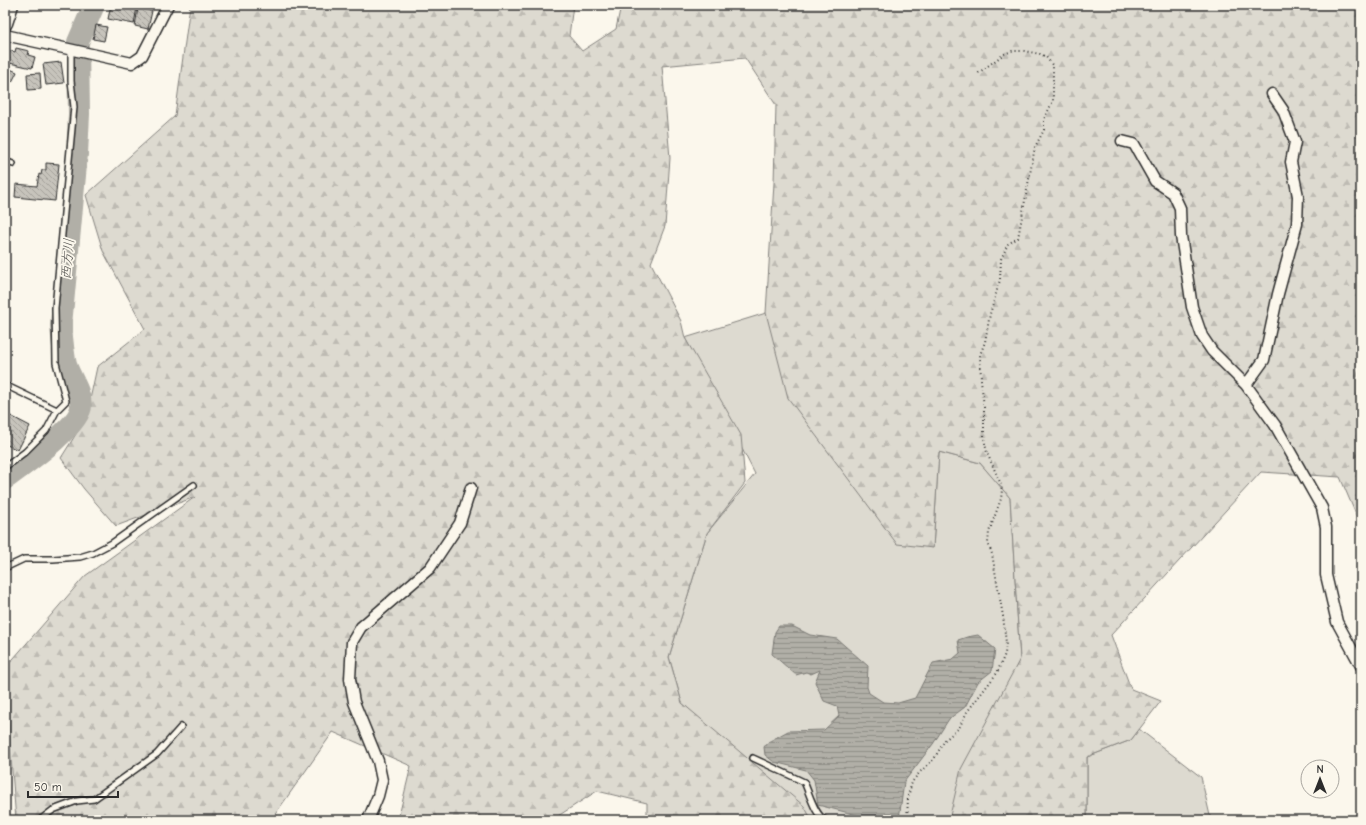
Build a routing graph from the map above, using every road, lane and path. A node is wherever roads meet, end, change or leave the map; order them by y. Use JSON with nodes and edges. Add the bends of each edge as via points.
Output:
{"nodes":[{"id":1,"x":11,"y":5,"type":"edge"},
{"id":2,"x":168,"y":5,"type":"edge"},
{"id":3,"x":5,"y":23,"type":"edge"},
{"id":4,"x":5,"y":35,"type":"edge"},
{"id":5,"x":72,"y":50,"type":"junction"},
{"id":6,"x":977,"y":74,"type":"dead end"},
{"id":7,"x":1272,"y":94,"type":"dead end"},
{"id":8,"x":1122,"y":141,"type":"dead end"},
{"id":9,"x":5,"y":161,"type":"edge"},
{"id":10,"x":13,"y":164,"type":"dead end"},
{"id":11,"x":5,"y":385,"type":"edge"},
{"id":12,"x":1246,"y":385,"type":"junction"},
{"id":13,"x":57,"y":410,"type":"junction"},
{"id":14,"x":5,"y":467,"type":"edge"},
{"id":15,"x":194,"y":485,"type":"dead end"},
{"id":16,"x":472,"y":488,"type":"dead end"},
{"id":17,"x":5,"y":568,"type":"edge"},
{"id":18,"x":1361,"y":666,"type":"edge"},
{"id":19,"x":181,"y":727,"type":"dead end"},
{"id":20,"x":753,"y":758,"type":"dead end"},
{"id":21,"x":40,"y":820,"type":"edge"},
{"id":22,"x":368,"y":820,"type":"edge"},
{"id":23,"x":826,"y":820,"type":"edge"},
{"id":24,"x":907,"y":820,"type":"edge"}],
"edges":[{"from":1,"to":3,"type":"main road"},
{"from":2,"to":5,"type":"street","via":[[142,56],[132,62]]},
{"from":4,"to":5,"type":"street"},
{"from":5,"to":13,"type":"lane","via":[[70,81],[74,107],[55,308],[56,363],[66,401]]},
{"from":6,"to":24,"type":"path","via":[[1012,51],[1040,54],[1053,66],[1053,101],[1044,119],[1044,130],[1035,147],[1018,238],[1008,244],[1001,259],[1000,280],[980,355],[986,453],[1002,490],[988,543],[1004,616],[1005,654],[997,673],[967,712],[959,728],[945,740],[934,760],[912,782],[908,797]]},
{"from":7,"to":12,"type":"street","via":[[1283,110],[1295,142],[1291,162],[1298,196],[1297,224],[1264,360]]},
{"from":8,"to":12,"type":"street","via":[[1134,144],[1155,181],[1173,193],[1180,208],[1181,236],[1192,307],[1202,336],[1212,351]]},
{"from":9,"to":10,"type":"lane"},
{"from":11,"to":13,"type":"lane"},
{"from":12,"to":18,"type":"street","via":[[1275,425],[1322,508],[1326,527],[1326,575],[1337,622]]},
{"from":13,"to":14,"type":"lane","via":[[46,431]]},
{"from":15,"to":17,"type":"lane","via":[[112,543],[93,553],[80,557],[24,559]]},
{"from":16,"to":22,"type":"street","via":[[460,523],[430,568],[361,627],[352,642],[350,679],[354,702],[378,761],[382,780]]},
{"from":19,"to":21,"type":"lane","via":[[157,754],[94,799],[77,801],[53,810]]},
{"from":20,"to":23,"type":"lane","via":[[804,782],[815,810]]}]}
